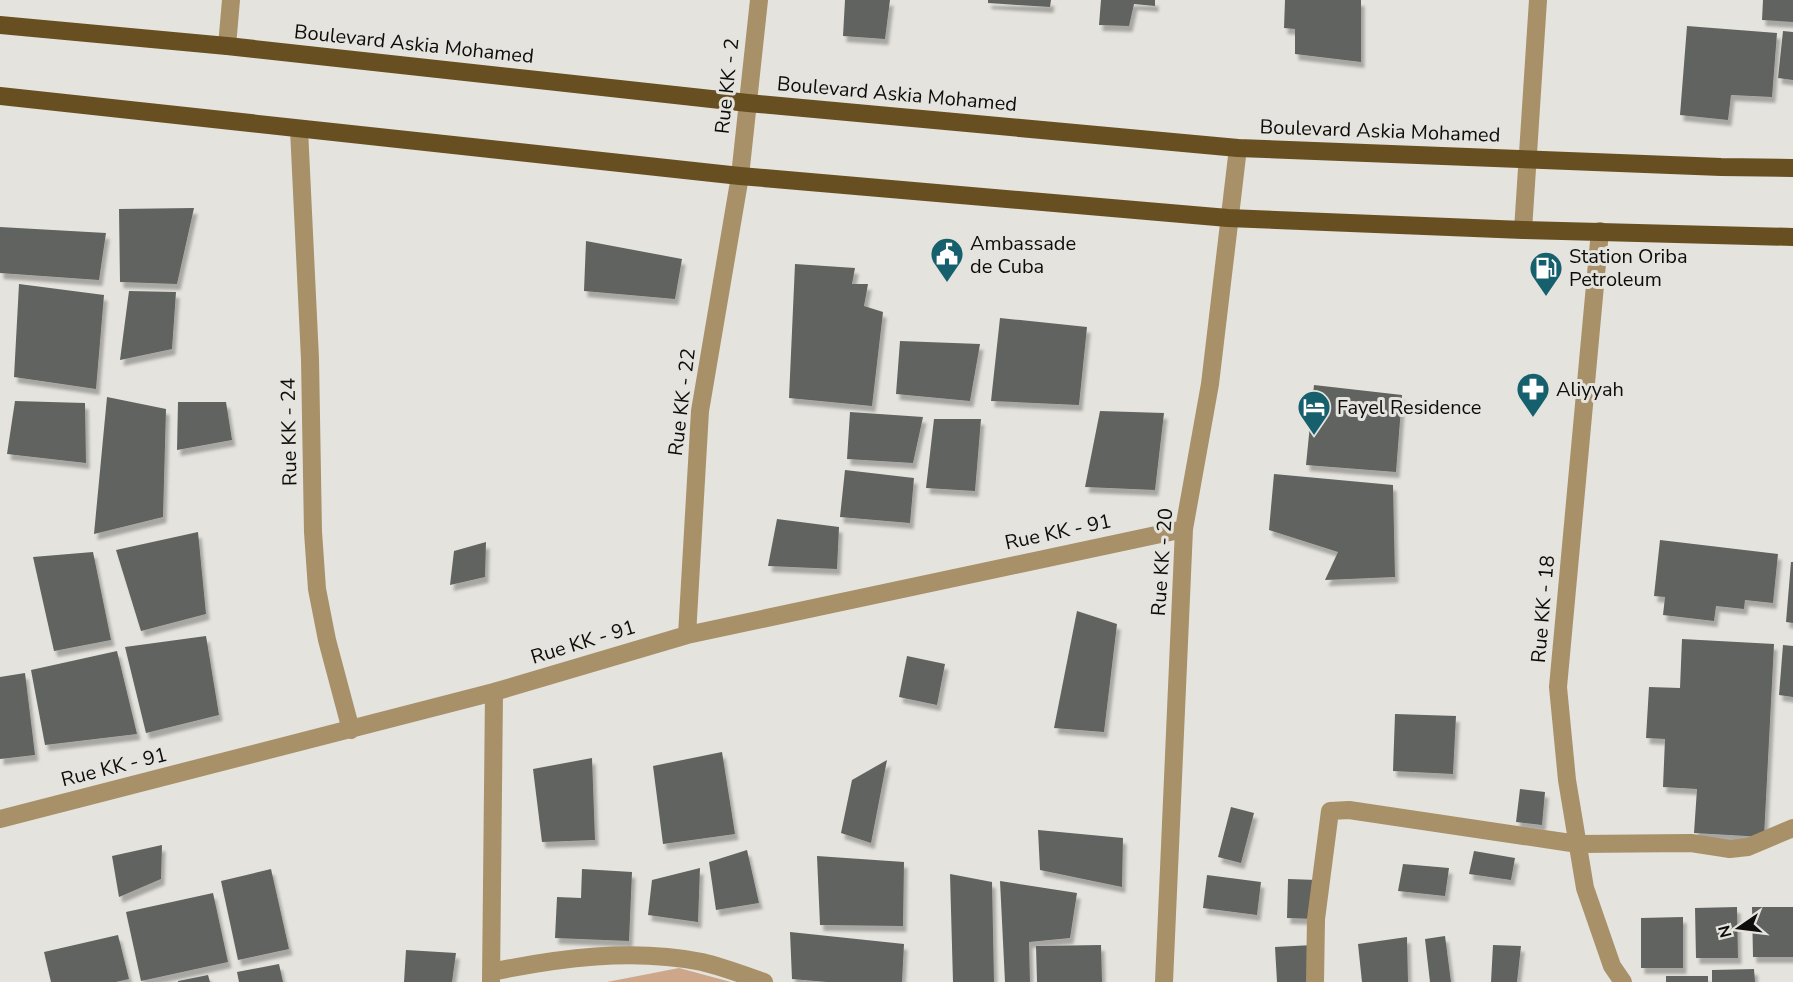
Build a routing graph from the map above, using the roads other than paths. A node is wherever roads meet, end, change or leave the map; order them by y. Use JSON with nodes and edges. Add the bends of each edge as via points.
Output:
{"nodes":[{"id":1,"x":231,"y":0,"type":"edge"},
{"id":2,"x":759,"y":0,"type":"edge"},
{"id":3,"x":1538,"y":0,"type":"edge"},
{"id":4,"x":0,"y":25,"type":"edge"},
{"id":5,"x":227,"y":46,"type":"junction"},
{"id":6,"x":0,"y":96,"type":"edge"},
{"id":7,"x":747,"y":103,"type":"junction"},
{"id":8,"x":299,"y":129,"type":"junction"},
{"id":9,"x":1238,"y":148,"type":"junction"},
{"id":10,"x":1526,"y":159,"type":"junction"},
{"id":11,"x":1793,"y":168,"type":"edge"},
{"id":12,"x":740,"y":176,"type":"junction"},
{"id":13,"x":1228,"y":218,"type":"junction"},
{"id":14,"x":1522,"y":230,"type":"junction"},
{"id":15,"x":1600,"y":231,"type":"junction"},
{"id":16,"x":1793,"y":237,"type":"edge"},
{"id":17,"x":1184,"y":529,"type":"junction"},
{"id":18,"x":687,"y":635,"type":"junction"},
{"id":19,"x":494,"y":692,"type":"junction"},
{"id":20,"x":351,"y":730,"type":"junction"},
{"id":21,"x":0,"y":819,"type":"edge"},
{"id":22,"x":1793,"y":828,"type":"edge"},
{"id":23,"x":1578,"y":844,"type":"junction"},
{"id":24,"x":491,"y":977,"type":"edge"},
{"id":25,"x":764,"y":982,"type":"edge"},
{"id":26,"x":1164,"y":982,"type":"edge"},
{"id":27,"x":1315,"y":982,"type":"edge"},
{"id":28,"x":1623,"y":982,"type":"edge"}],
"edges":[{"from":1,"to":5,"type":"street"},
{"from":2,"to":7,"type":"street","name":"Rue KK - 2"},
{"from":3,"to":10,"type":"street"},
{"from":4,"to":5,"type":"main road","name":"Boulevard Askia Mohamed"},
{"from":5,"to":7,"type":"main road","name":"Boulevard Askia Mohamed"},
{"from":6,"to":8,"type":"main road"},
{"from":7,"to":9,"type":"main road","name":"Boulevard Askia Mohamed"},
{"from":7,"to":12,"type":"street","name":"Rue KK - 2"},
{"from":8,"to":12,"type":"main road"},
{"from":8,"to":20,"type":"street","name":"Rue KK - 24","via":[[317,589]]},
{"from":9,"to":10,"type":"main road","name":"Boulevard Askia Mohamed"},
{"from":9,"to":13,"type":"street","name":"Rue KK - 20"},
{"from":10,"to":11,"type":"main road","name":"Boulevard Askia Mohamed"},
{"from":10,"to":14,"type":"street"},
{"from":12,"to":13,"type":"main road"},
{"from":12,"to":18,"type":"street","name":"Rue KK - 22","via":[[700,411]]},
{"from":13,"to":14,"type":"main road"},
{"from":13,"to":17,"type":"street","name":"Rue KK - 20","via":[[1210,384]]},
{"from":14,"to":15,"type":"main road"},
{"from":15,"to":16,"type":"main road"},
{"from":15,"to":23,"type":"street","name":"Rue KK - 18","via":[[1558,687]]},
{"from":17,"to":18,"type":"street","name":"Rue KK - 91"},
{"from":17,"to":26,"type":"street","name":"Rue KK - 20"},
{"from":18,"to":19,"type":"street","name":"Rue KK - 91"},
{"from":19,"to":20,"type":"street","name":"Rue KK - 91"},
{"from":19,"to":24,"type":"street"},
{"from":20,"to":21,"type":"street","name":"Rue KK - 91"},
{"from":22,"to":23,"type":"street","via":[[1748,847],[1730,849],[1691,843]]},
{"from":23,"to":27,"type":"street","via":[[1349,810],[1330,811],[1316,918]]},
{"from":23,"to":28,"type":"street","name":"Rue KK - 18","via":[[1585,888],[1612,966]]},
{"from":24,"to":25,"type":"street","via":[[542,961],[664,956],[704,963]]}]}
